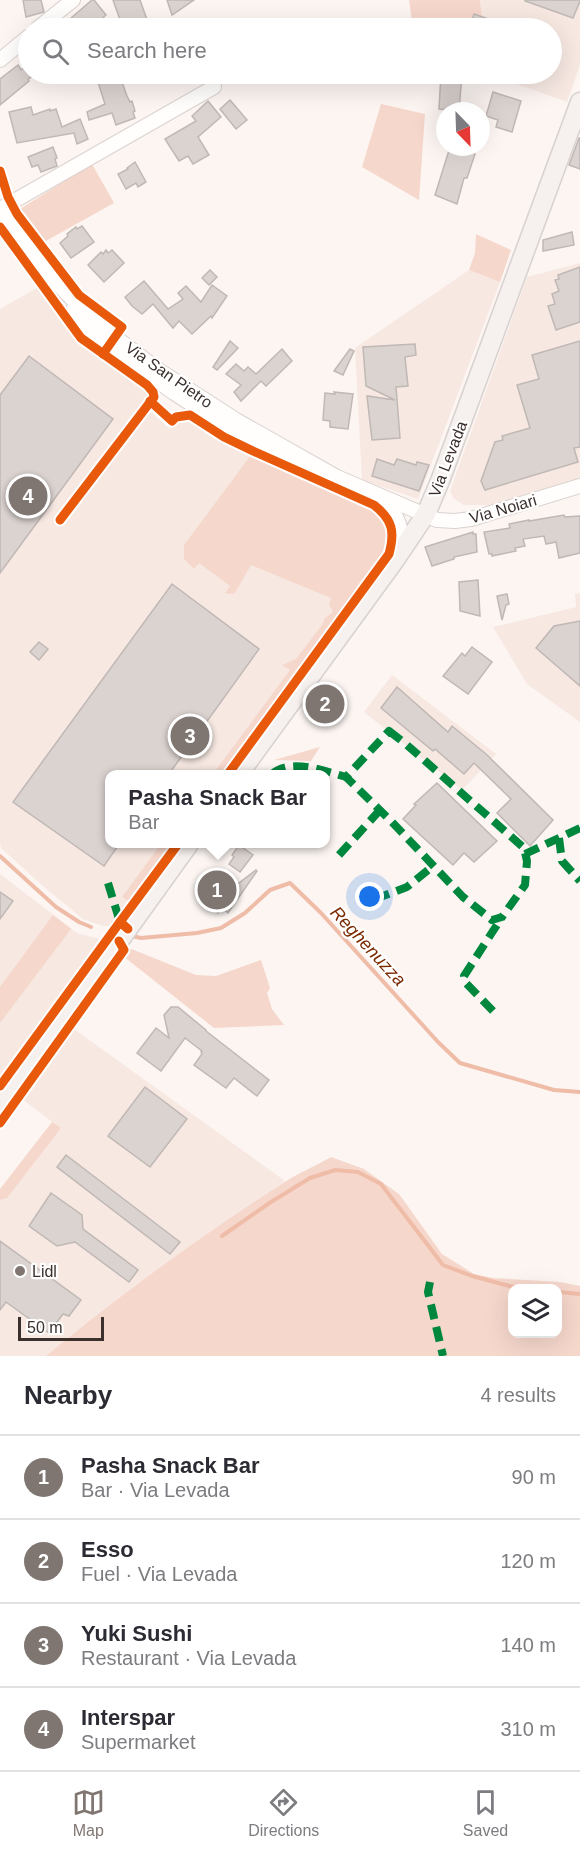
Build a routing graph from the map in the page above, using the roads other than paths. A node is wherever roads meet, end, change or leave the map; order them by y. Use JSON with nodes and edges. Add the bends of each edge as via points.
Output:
{"nodes":[{"id":1,"x":73,"y":0,"type":"edge"},
{"id":2,"x":50,"y":18,"type":"edge"},
{"id":3,"x":18,"y":45,"type":"edge"},
{"id":4,"x":0,"y":60,"type":"edge"},
{"id":5,"x":214,"y":87,"type":"dead end"},
{"id":6,"x":580,"y":102,"type":"edge"},
{"id":7,"x":0,"y":210,"type":"edge"},
{"id":8,"x":580,"y":486,"type":"edge"},
{"id":9,"x":375,"y":494,"type":"junction"},
{"id":10,"x":426,"y":514,"type":"junction"},
{"id":11,"x":395,"y":560,"type":"junction"},
{"id":12,"x":242,"y":770,"type":"edge"},
{"id":13,"x":185,"y":848,"type":"edge"},
{"id":14,"x":0,"y":1107,"type":"edge"}],
"edges":[{"from":1,"to":2,"type":"street"},
{"from":3,"to":4,"type":"street"},
{"from":5,"to":7,"type":"street"},
{"from":6,"to":10,"type":"main road","name":"Via Levada"},
{"from":7,"to":9,"type":"street","via":[[84,326],[116,351],[251,443]]},
{"from":8,"to":10,"type":"street","name":"Via Noiari","via":[[471,519],[437,520]]},
{"from":9,"to":10,"type":"street"},
{"from":9,"to":11,"type":"street","via":[[393,511],[401,532],[402,542]]},
{"from":10,"to":11,"type":"main road","name":"Via Levada"},
{"from":11,"to":12,"type":"main road","name":"Via Levada"},
{"from":13,"to":14,"type":"main road"}]}
